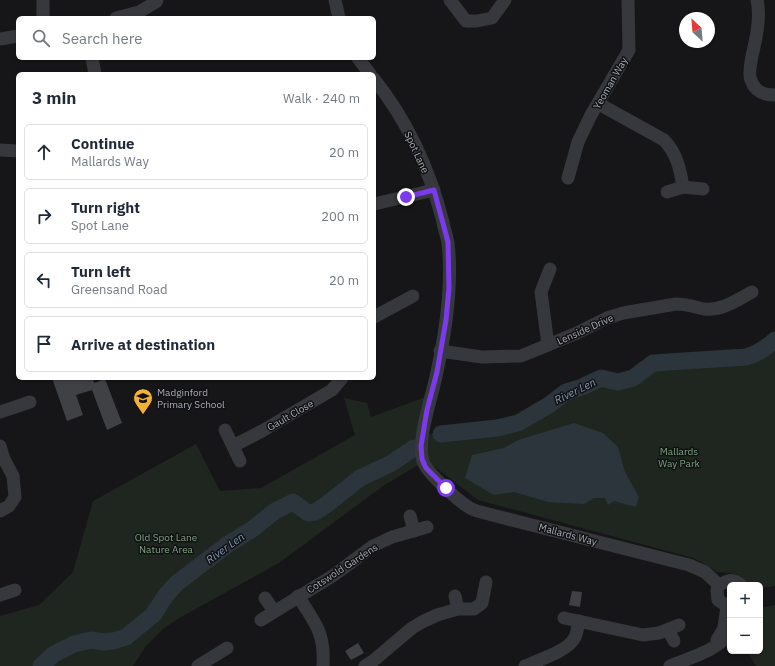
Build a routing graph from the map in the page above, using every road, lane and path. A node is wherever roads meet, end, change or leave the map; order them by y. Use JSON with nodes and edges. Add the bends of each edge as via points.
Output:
{"nodes":[{"id":1,"x":43,"y":0,"type":"edge"},
{"id":2,"x":157,"y":0,"type":"edge"},
{"id":3,"x":336,"y":0,"type":"edge"},
{"id":4,"x":450,"y":0,"type":"edge"},
{"id":5,"x":505,"y":0,"type":"edge"},
{"id":6,"x":628,"y":0,"type":"edge"},
{"id":7,"x":757,"y":0,"type":"edge"},
{"id":8,"x":43,"y":16,"type":"edge"},
{"id":9,"x":124,"y":16,"type":"edge"},
{"id":10,"x":339,"y":16,"type":"edge"},
{"id":11,"x":16,"y":36,"type":"edge"},
{"id":12,"x":0,"y":39,"type":"edge"},
{"id":13,"x":92,"y":60,"type":"edge"},
{"id":14,"x":360,"y":60,"type":"edge"},
{"id":15,"x":95,"y":72,"type":"edge"},
{"id":16,"x":368,"y":72,"type":"edge"},
{"id":17,"x":376,"y":82,"type":"edge"},
{"id":18,"x":775,"y":95,"type":"edge"},
{"id":19,"x":599,"y":104,"type":"junction"},
{"id":20,"x":0,"y":150,"type":"edge"},
{"id":21,"x":16,"y":152,"type":"edge"},
{"id":22,"x":568,"y":178,"type":"dead end"},
{"id":23,"x":683,"y":187,"type":"junction"},
{"id":24,"x":703,"y":189,"type":"dead end"},
{"id":25,"x":434,"y":190,"type":"junction"},
{"id":26,"x":666,"y":192,"type":"dead end"},
{"id":27,"x":376,"y":204,"type":"edge"},
{"id":28,"x":550,"y":269,"type":"dead end"},
{"id":29,"x":752,"y":292,"type":"dead end"},
{"id":30,"x":413,"y":296,"type":"dead end"},
{"id":31,"x":376,"y":316,"type":"edge"},
{"id":32,"x":548,"y":345,"type":"junction"},
{"id":33,"x":440,"y":351,"type":"junction"},
{"id":34,"x":340,"y":380,"type":"edge"},
{"id":35,"x":30,"y":402,"type":"dead end"},
{"id":36,"x":0,"y":412,"type":"edge"},
{"id":37,"x":225,"y":430,"type":"dead end"},
{"id":38,"x":0,"y":446,"type":"edge"},
{"id":39,"x":233,"y":446,"type":"junction"},
{"id":40,"x":240,"y":461,"type":"dead end"},
{"id":41,"x":426,"y":468,"type":"joint"},
{"id":42,"x":0,"y":511,"type":"edge"},
{"id":43,"x":410,"y":516,"type":"dead end"},
{"id":44,"x":427,"y":527,"type":"dead end"},
{"id":45,"x":414,"y":531,"type":"junction"},
{"id":46,"x":486,"y":582,"type":"dead end"},
{"id":47,"x":737,"y":582,"type":"edge"},
{"id":48,"x":720,"y":584,"type":"junction"},
{"id":49,"x":15,"y":590,"type":"dead end"},
{"id":50,"x":0,"y":595,"type":"edge"},
{"id":51,"x":298,"y":596,"type":"junction"},
{"id":52,"x":455,"y":596,"type":"dead end"},
{"id":53,"x":265,"y":598,"type":"dead end"},
{"id":54,"x":727,"y":605,"type":"edge"},
{"id":55,"x":458,"y":609,"type":"junction"},
{"id":56,"x":274,"y":611,"type":"junction"},
{"id":57,"x":727,"y":612,"type":"edge"},
{"id":58,"x":564,"y":618,"type":"dead end"},
{"id":59,"x":261,"y":620,"type":"dead end"},
{"id":60,"x":579,"y":622,"type":"junction"},
{"id":61,"x":674,"y":632,"type":"dead end"},
{"id":62,"x":727,"y":636,"type":"edge"},
{"id":63,"x":227,"y":648,"type":"dead end"},
{"id":64,"x":708,"y":651,"type":"junction"},
{"id":65,"x":198,"y":666,"type":"edge"},
{"id":66,"x":323,"y":666,"type":"edge"},
{"id":67,"x":365,"y":666,"type":"edge"},
{"id":68,"x":525,"y":666,"type":"edge"},
{"id":69,"x":670,"y":666,"type":"edge"}],
"edges":[{"from":1,"to":8,"type":"street"},
{"from":2,"to":9,"type":"street","via":[[139,12]]},
{"from":3,"to":10,"type":"street"},
{"from":4,"to":5,"type":"street","via":[[466,21],[477,21],[492,18]]},
{"from":6,"to":19,"type":"street","name":"Yeoman Way","via":[[629,50]]},
{"from":7,"to":18,"type":"street","via":[[758,22],[750,79],[755,88],[764,95]]},
{"from":11,"to":12,"type":"street"},
{"from":13,"to":15,"type":"street"},
{"from":14,"to":16,"type":"street"},
{"from":17,"to":25,"type":"street","name":"Spot Lane","via":[[399,114]]},
{"from":19,"to":22,"type":"street","name":"Yeoman Way","via":[[578,142],[578,162]]},
{"from":19,"to":23,"type":"street","via":[[664,140],[676,155]]},
{"from":20,"to":21,"type":"street"},
{"from":23,"to":24,"type":"street"},
{"from":23,"to":26,"type":"street"},
{"from":25,"to":27,"type":"street"},
{"from":25,"to":33,"type":"street","name":"Spot Lane","via":[[448,242],[449,288]]},
{"from":28,"to":32,"type":"street","via":[[541,292]]},
{"from":29,"to":32,"type":"street","name":"Lenside Drive","via":[[717,308],[705,309],[676,304],[624,313]]},
{"from":30,"to":31,"type":"street"},
{"from":32,"to":33,"type":"street","name":"Lenside Drive","via":[[520,356],[482,357]]},
{"from":33,"to":41,"type":"street","name":"Spot Lane","via":[[421,446]]},
{"from":34,"to":39,"type":"street","name":"Gault Close","via":[[332,390]]},
{"from":35,"to":36,"type":"street"},
{"from":37,"to":39,"type":"street"},
{"from":38,"to":42,"type":"street","via":[[13,476],[15,497],[9,506]]},
{"from":39,"to":40,"type":"street"},
{"from":41,"to":48,"type":"street","name":"Mallards Way","via":[[472,509],[689,565],[705,572]]},
{"from":43,"to":45,"type":"street"},
{"from":44,"to":45,"type":"street","name":"Cotswold Gardens"},
{"from":45,"to":51,"type":"street","name":"Cotswold Gardens","via":[[373,546],[334,575]]},
{"from":46,"to":55,"type":"street","via":[[482,603],[474,609]]},
{"from":47,"to":48,"type":"street","via":[[729,580]]},
{"from":48,"to":54,"type":"street","via":[[717,590],[718,600]]},
{"from":49,"to":50,"type":"street"},
{"from":51,"to":56,"type":"street","name":"Cotswold Gardens"},
{"from":51,"to":66,"type":"street","via":[[320,633],[324,650]]},
{"from":52,"to":55,"type":"street"},
{"from":53,"to":56,"type":"street"},
{"from":55,"to":67,"type":"street","via":[[437,615],[412,628]]},
{"from":56,"to":59,"type":"street","name":"Cotswold Gardens"},
{"from":57,"to":64,"type":"street","via":[[724,628]]},
{"from":58,"to":60,"type":"street"},
{"from":60,"to":61,"type":"street","via":[[643,635]]},
{"from":60,"to":68,"type":"street","via":[[570,644]]},
{"from":62,"to":64,"type":"street"},
{"from":63,"to":65,"type":"street"},
{"from":64,"to":69,"type":"street"}]}
